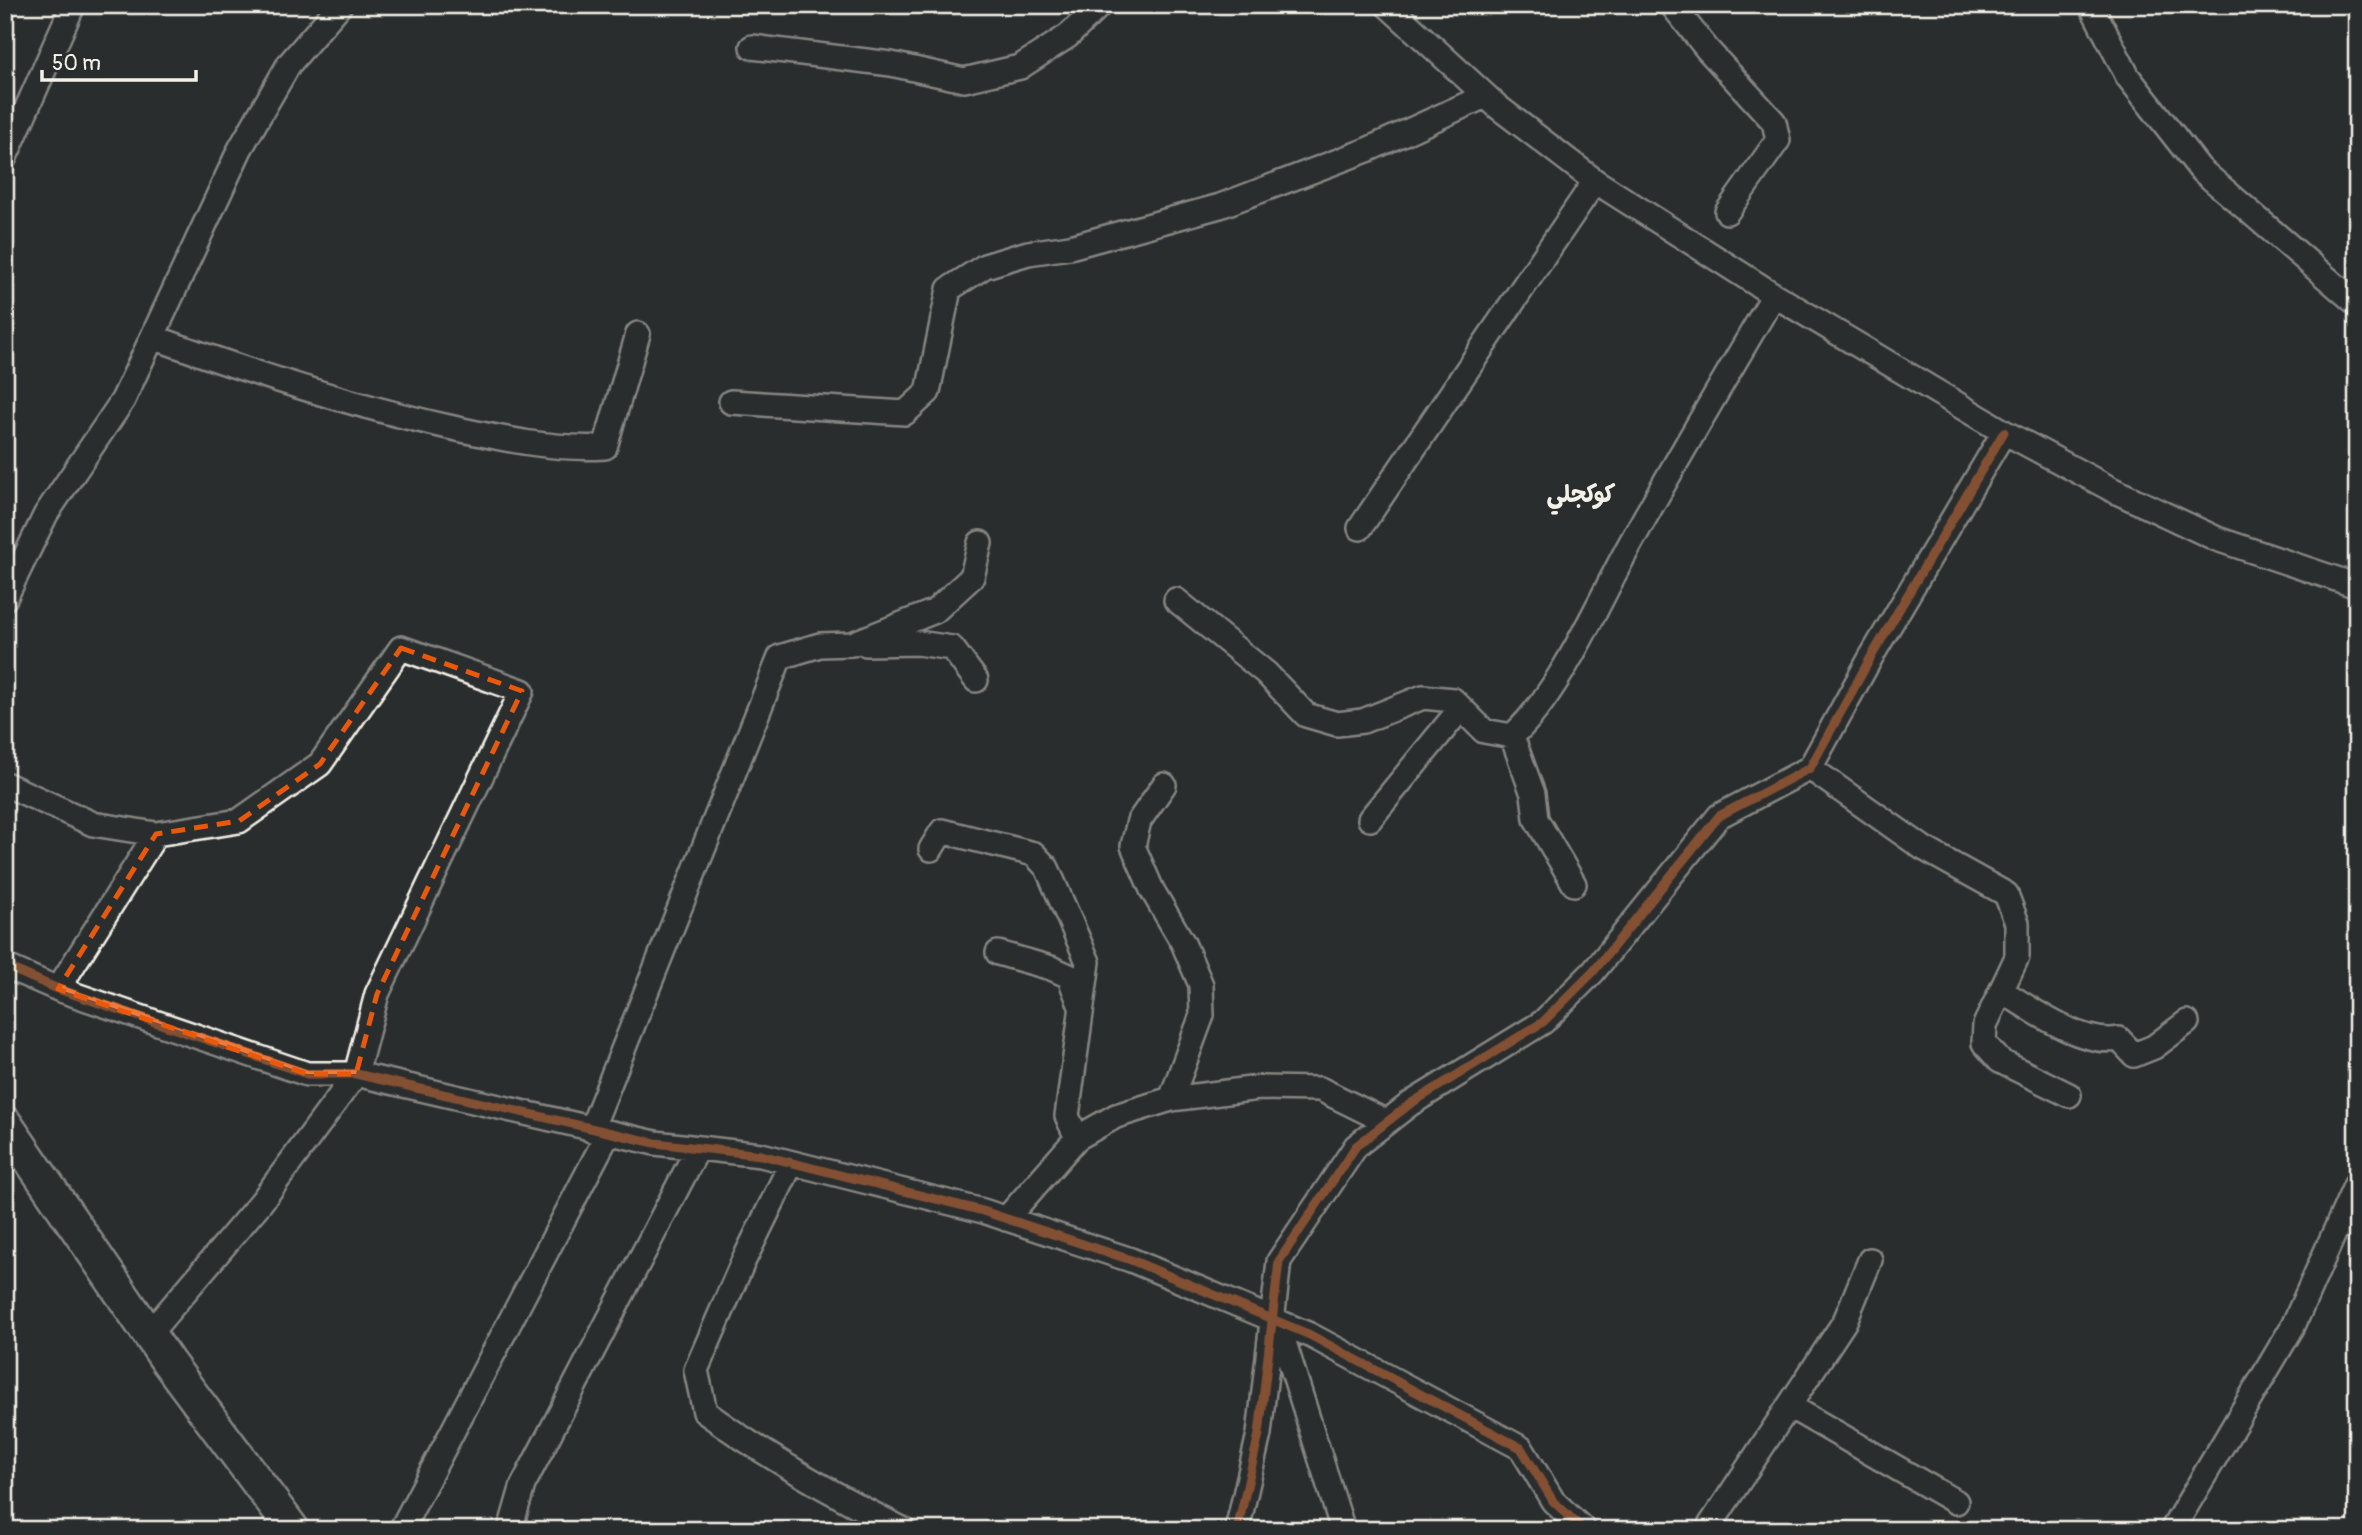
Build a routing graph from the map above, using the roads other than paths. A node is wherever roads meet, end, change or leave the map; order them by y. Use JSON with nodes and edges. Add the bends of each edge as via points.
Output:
{"nodes":[{"id":1,"x":73,"y":5,"type":"edge"},
{"id":2,"x":340,"y":5,"type":"edge"},
{"id":3,"x":1100,"y":5,"type":"edge"},
{"id":4,"x":1387,"y":5,"type":"edge"},
{"id":5,"x":1672,"y":5,"type":"edge"},
{"id":6,"x":2091,"y":5,"type":"edge"},
{"id":7,"x":752,"y":47,"type":"dead end"},
{"id":8,"x":1485,"y":96,"type":"junction"},
{"id":9,"x":5,"y":157,"type":"edge"},
{"id":10,"x":1595,"y":181,"type":"junction"},
{"id":11,"x":1727,"y":212,"type":"dead end"},
{"id":12,"x":1774,"y":295,"type":"junction"},
{"id":13,"x":2357,"y":304,"type":"edge"},
{"id":14,"x":638,"y":334,"type":"dead end"},
{"id":15,"x":153,"y":337,"type":"junction"},
{"id":16,"x":731,"y":402,"type":"dead end"},
{"id":17,"x":2004,"y":432,"type":"junction"},
{"id":18,"x":1360,"y":528,"type":"dead end"},
{"id":19,"x":980,"y":543,"type":"dead end"},
{"id":20,"x":2357,"y":586,"type":"edge"},
{"id":21,"x":5,"y":598,"type":"edge"},
{"id":22,"x":1176,"y":600,"type":"dead end"},
{"id":23,"x":852,"y":644,"type":"junction"},
{"id":24,"x":976,"y":680,"type":"dead end"},
{"id":25,"x":1461,"y":708,"type":"junction"},
{"id":26,"x":1512,"y":736,"type":"junction"},
{"id":27,"x":1810,"y":768,"type":"junction"},
{"id":28,"x":5,"y":784,"type":"edge"},
{"id":29,"x":1164,"y":785,"type":"dead end"},
{"id":30,"x":1370,"y":819,"type":"dead end"},
{"id":31,"x":156,"y":834,"type":"junction"},
{"id":32,"x":932,"y":849,"type":"dead end"},
{"id":33,"x":1574,"y":884,"type":"dead end"},
{"id":34,"x":998,"y":953,"type":"dead end"},
{"id":35,"x":5,"y":966,"type":"edge"},
{"id":36,"x":58,"y":989,"type":"junction"},
{"id":37,"x":2002,"y":991,"type":"junction"},
{"id":38,"x":1080,"y":1004,"type":"junction"},
{"id":39,"x":2187,"y":1023,"type":"dead end"},
{"id":40,"x":356,"y":1074,"type":"junction"},
{"id":41,"x":2068,"y":1095,"type":"dead end"},
{"id":42,"x":1171,"y":1099,"type":"junction"},
{"id":43,"x":1387,"y":1122,"type":"junction"},
{"id":44,"x":5,"y":1123,"type":"edge"},
{"id":45,"x":600,"y":1132,"type":"junction"},
{"id":46,"x":1077,"y":1138,"type":"junction"},
{"id":47,"x":698,"y":1148,"type":"junction"},
{"id":48,"x":792,"y":1164,"type":"junction"},
{"id":49,"x":2357,"y":1182,"type":"edge"},
{"id":50,"x":1006,"y":1219,"type":"junction"},
{"id":51,"x":1870,"y":1260,"type":"dead end"},
{"id":52,"x":1273,"y":1319,"type":"junction"},
{"id":53,"x":149,"y":1334,"type":"junction"},
{"id":54,"x":1791,"y":1407,"type":"junction"},
{"id":55,"x":1956,"y":1502,"type":"dead end"},
{"id":56,"x":293,"y":1530,"type":"edge"},
{"id":57,"x":401,"y":1530,"type":"edge"},
{"id":58,"x":510,"y":1530,"type":"edge"},
{"id":59,"x":904,"y":1530,"type":"edge"},
{"id":60,"x":1237,"y":1530,"type":"edge"},
{"id":61,"x":1343,"y":1530,"type":"edge"},
{"id":62,"x":1584,"y":1530,"type":"edge"},
{"id":63,"x":1707,"y":1530,"type":"edge"},
{"id":64,"x":2172,"y":1530,"type":"edge"}],
"edges":[{"from":1,"to":9,"type":"street"},
{"from":2,"to":15,"type":"street","via":[[289,64],[240,149]]},
{"from":3,"to":7,"type":"street","via":[[1068,36],[1020,67],[964,80],[891,64]]},
{"from":4,"to":8,"type":"street"},
{"from":5,"to":11,"type":"street","via":[[1774,121],[1778,140]]},
{"from":6,"to":13,"type":"street","via":[[2128,77],[2200,169]]},
{"from":8,"to":10,"type":"street"},
{"from":8,"to":16,"type":"street","via":[[1367,150],[1220,205],[985,266],[949,289],[928,392],[905,413]]},
{"from":10,"to":12,"type":"street"},
{"from":10,"to":18,"type":"street"},
{"from":12,"to":17,"type":"street"},
{"from":12,"to":26,"type":"street","via":[[1556,680],[1528,722]]},
{"from":14,"to":15,"type":"street","via":[[605,447],[567,449],[379,411],[254,374]]},
{"from":15,"to":21,"type":"street","via":[[124,400],[46,514]]},
{"from":17,"to":20,"type":"street","via":[[2112,490],[2217,538]]},
{"from":17,"to":27,"type":"street"},
{"from":19,"to":23,"type":"street","via":[[972,577],[935,611]]},
{"from":22,"to":25,"type":"street","via":[[1266,673],[1306,715],[1336,724],[1363,721],[1423,697],[1453,700]]},
{"from":23,"to":24,"type":"street","via":[[918,643],[952,648]]},
{"from":23,"to":45,"type":"street","via":[[820,645],[780,657]]},
{"from":25,"to":26,"type":"street","via":[[1484,731]]},
{"from":25,"to":30,"type":"street"},
{"from":26,"to":33,"type":"street","via":[[1533,794],[1536,820]]},
{"from":27,"to":37,"type":"street","via":[[1923,848],[2006,894],[2017,923],[2017,957]]},
{"from":27,"to":43,"type":"street","via":[[1719,816],[1593,972],[1543,1022]]},
{"from":28,"to":31,"type":"street","via":[[93,824]]},
{"from":29,"to":42,"type":"street","via":[[1139,821],[1133,846],[1201,985],[1202,1015]]},
{"from":31,"to":36,"type":"street"},
{"from":31,"to":40,"type":"street","via":[[239,821],[320,764],[401,648],[522,691],[377,994]]},
{"from":32,"to":38,"type":"street","via":[[942,831],[1034,854],[1047,868],[1088,962]]},
{"from":34,"to":38,"type":"street","via":[[1069,976]]},
{"from":35,"to":36,"type":"street"},
{"from":36,"to":40,"type":"street","via":[[307,1074]]},
{"from":37,"to":39,"type":"street","via":[[2045,1018],[2102,1042],[2119,1039],[2134,1055]]},
{"from":37,"to":41,"type":"street","via":[[1985,1025],[1984,1043],[2000,1061]]},
{"from":38,"to":46,"type":"street","via":[[1067,1116]]},
{"from":40,"to":45,"type":"street"},
{"from":40,"to":53,"type":"street","via":[[262,1201]]},
{"from":42,"to":43,"type":"street","via":[[1259,1088],[1320,1089]]},
{"from":42,"to":46,"type":"street","via":[[1116,1116]]},
{"from":43,"to":52,"type":"street","via":[[1356,1146],[1279,1261]]},
{"from":44,"to":53,"type":"street"},
{"from":45,"to":47,"type":"street"},
{"from":45,"to":57,"type":"street"},
{"from":46,"to":50,"type":"street"},
{"from":47,"to":48,"type":"street","via":[[761,1155]]},
{"from":47,"to":58,"type":"street","via":[[523,1485]]},
{"from":48,"to":50,"type":"street"},
{"from":48,"to":59,"type":"street","via":[[696,1370],[705,1412],[822,1489]]},
{"from":49,"to":64,"type":"street","via":[[2293,1326]]},
{"from":50,"to":52,"type":"street","via":[[1131,1260]]},
{"from":51,"to":54,"type":"street","via":[[1845,1321]]},
{"from":52,"to":60,"type":"street","via":[[1259,1434]]},
{"from":52,"to":61,"type":"street"},
{"from":52,"to":62,"type":"street","via":[[1521,1448],[1553,1501]]},
{"from":53,"to":56,"type":"street"},
{"from":54,"to":55,"type":"street"},
{"from":54,"to":63,"type":"street"}]}
